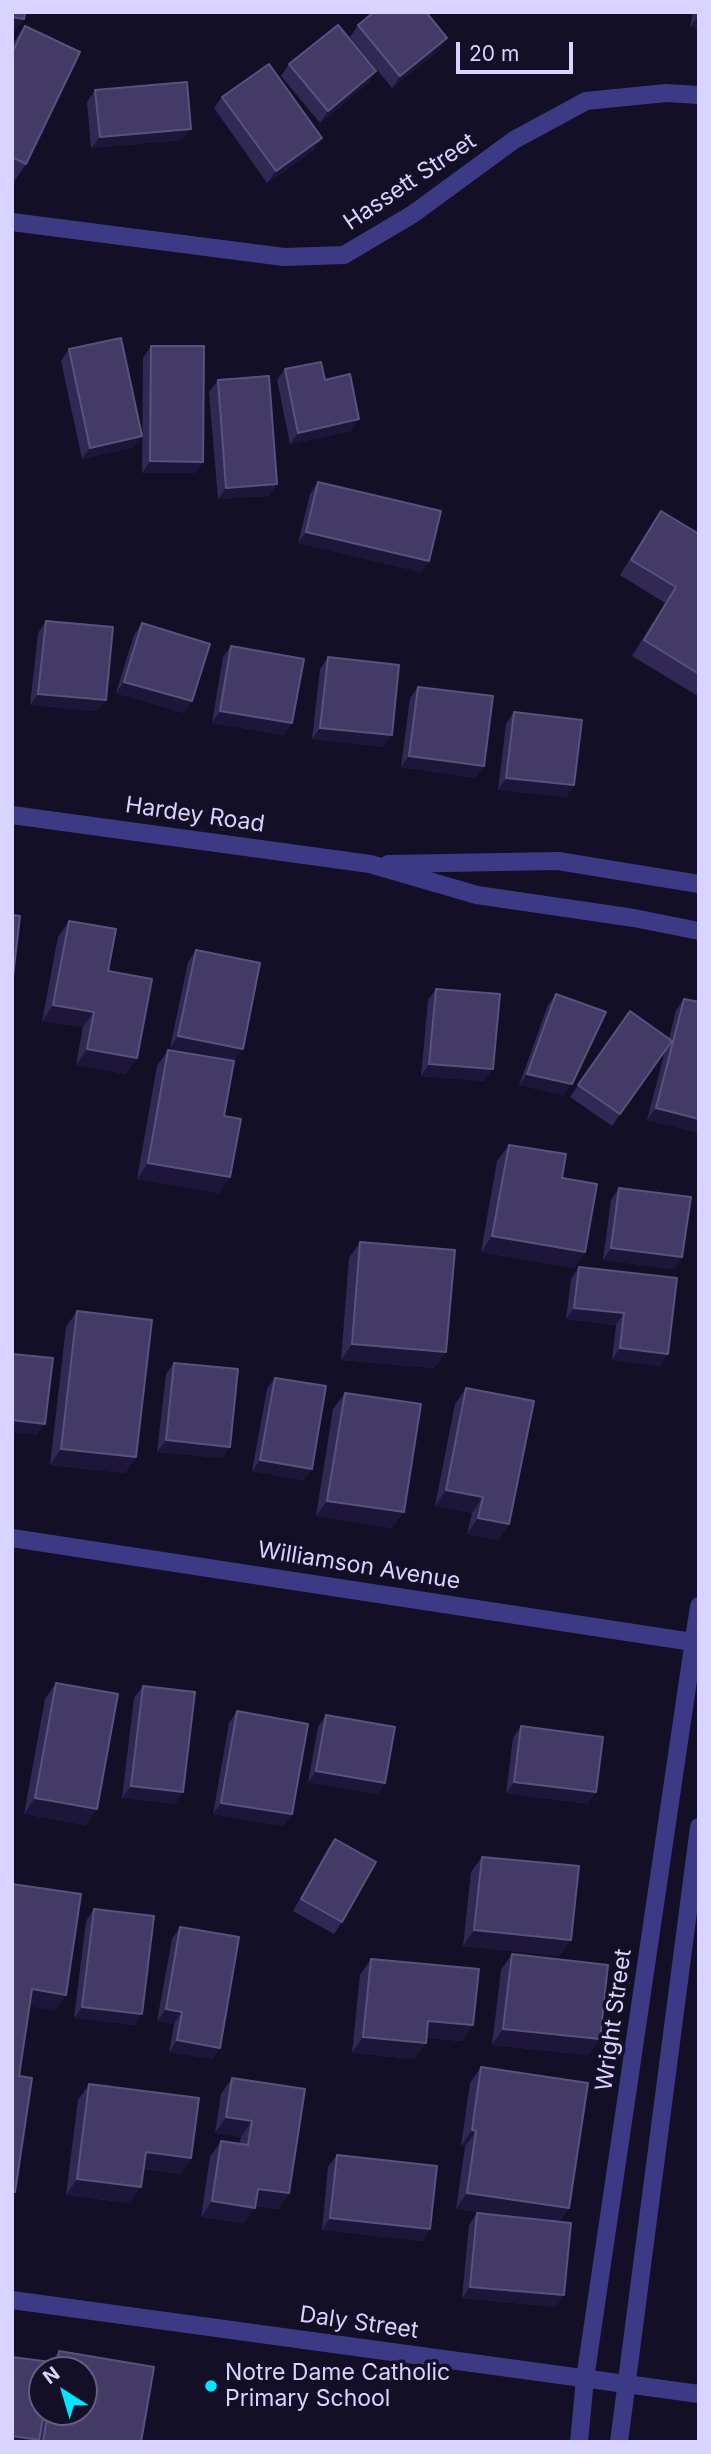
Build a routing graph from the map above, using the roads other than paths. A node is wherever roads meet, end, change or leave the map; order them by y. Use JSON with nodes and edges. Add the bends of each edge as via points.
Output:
{"nodes":[{"id":1,"x":699,"y":95,"type":"edge"},
{"id":2,"x":12,"y":222,"type":"edge"},
{"id":3,"x":12,"y":815,"type":"edge"},
{"id":4,"x":370,"y":864,"type":"junction"},
{"id":5,"x":699,"y":884,"type":"edge"},
{"id":6,"x":699,"y":931,"type":"edge"},
{"id":7,"x":12,"y":1538,"type":"edge"},
{"id":8,"x":699,"y":1606,"type":"edge"},
{"id":9,"x":696,"y":1642,"type":"edge"},
{"id":10,"x":699,"y":1826,"type":"edge"},
{"id":11,"x":12,"y":2300,"type":"edge"},
{"id":12,"x":585,"y":2379,"type":"junction"},
{"id":13,"x":627,"y":2385,"type":"junction"},
{"id":14,"x":699,"y":2394,"type":"edge"},
{"id":15,"x":579,"y":2442,"type":"edge"},
{"id":16,"x":619,"y":2442,"type":"edge"}],
"edges":[{"from":1,"to":2,"type":"street","name":"Hassett Street","via":[[666,93],[586,101],[514,140],[414,214],[344,255],[284,257]]},
{"from":3,"to":4,"type":"street","name":"Hardey Road"},
{"from":4,"to":5,"type":"street","name":"Hardey Road","via":[[558,862]]},
{"from":4,"to":6,"type":"street","name":"Hardey Road","via":[[477,895]]},
{"from":7,"to":9,"type":"street","name":"Williamson Avenue"},
{"from":8,"to":9,"type":"street","name":"Wright Street"},
{"from":9,"to":12,"type":"street","name":"Wright Street"},
{"from":10,"to":13,"type":"street"},
{"from":11,"to":12,"type":"street","name":"Daly Street"},
{"from":12,"to":13,"type":"street","name":"Daly Street"},
{"from":12,"to":15,"type":"street","name":"Wright Street"},
{"from":13,"to":14,"type":"street","name":"Daly Street"},
{"from":13,"to":16,"type":"street"}]}
